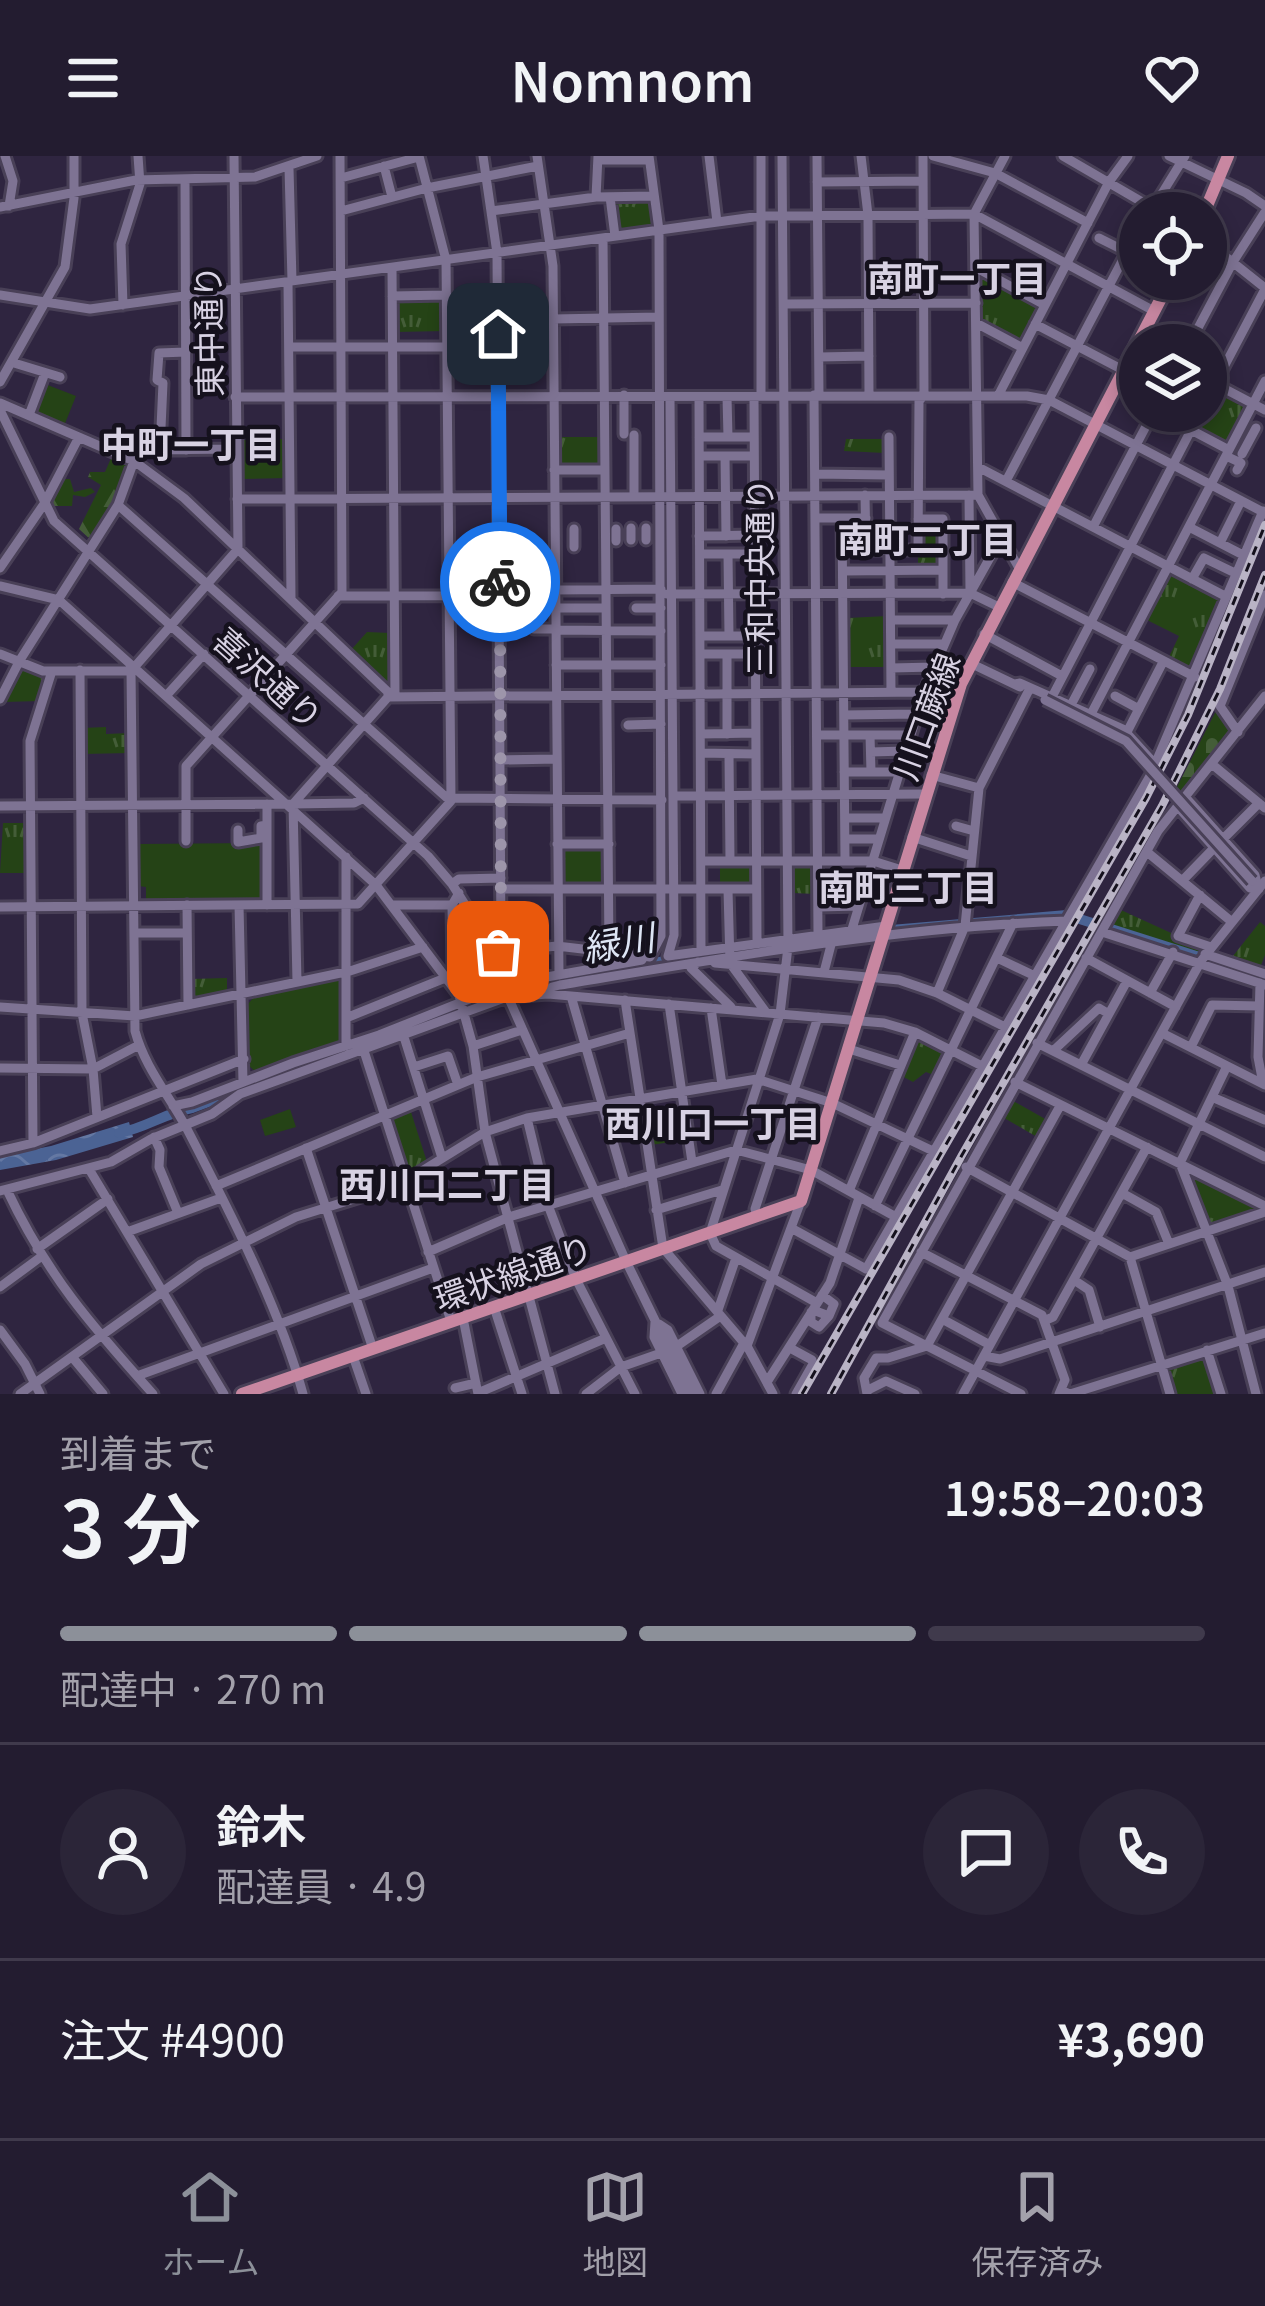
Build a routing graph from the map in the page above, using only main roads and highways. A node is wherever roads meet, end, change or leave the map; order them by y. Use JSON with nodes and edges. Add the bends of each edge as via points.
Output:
{"nodes":[{"id":1,"x":1228,"y":156,"type":"edge"},
{"id":2,"x":1213,"y":192,"type":"edge"},
{"id":3,"x":1119,"y":377,"type":"edge"},
{"id":4,"x":801,"y":1201,"type":"joint"},
{"id":5,"x":242,"y":1394,"type":"edge"}],
"edges":[{"from":1,"to":2,"type":"main road"},
{"from":3,"to":4,"type":"main road","name":"川口蕨線","via":[[954,703]]},
{"from":4,"to":5,"type":"main road","name":"環状線通り"}]}
